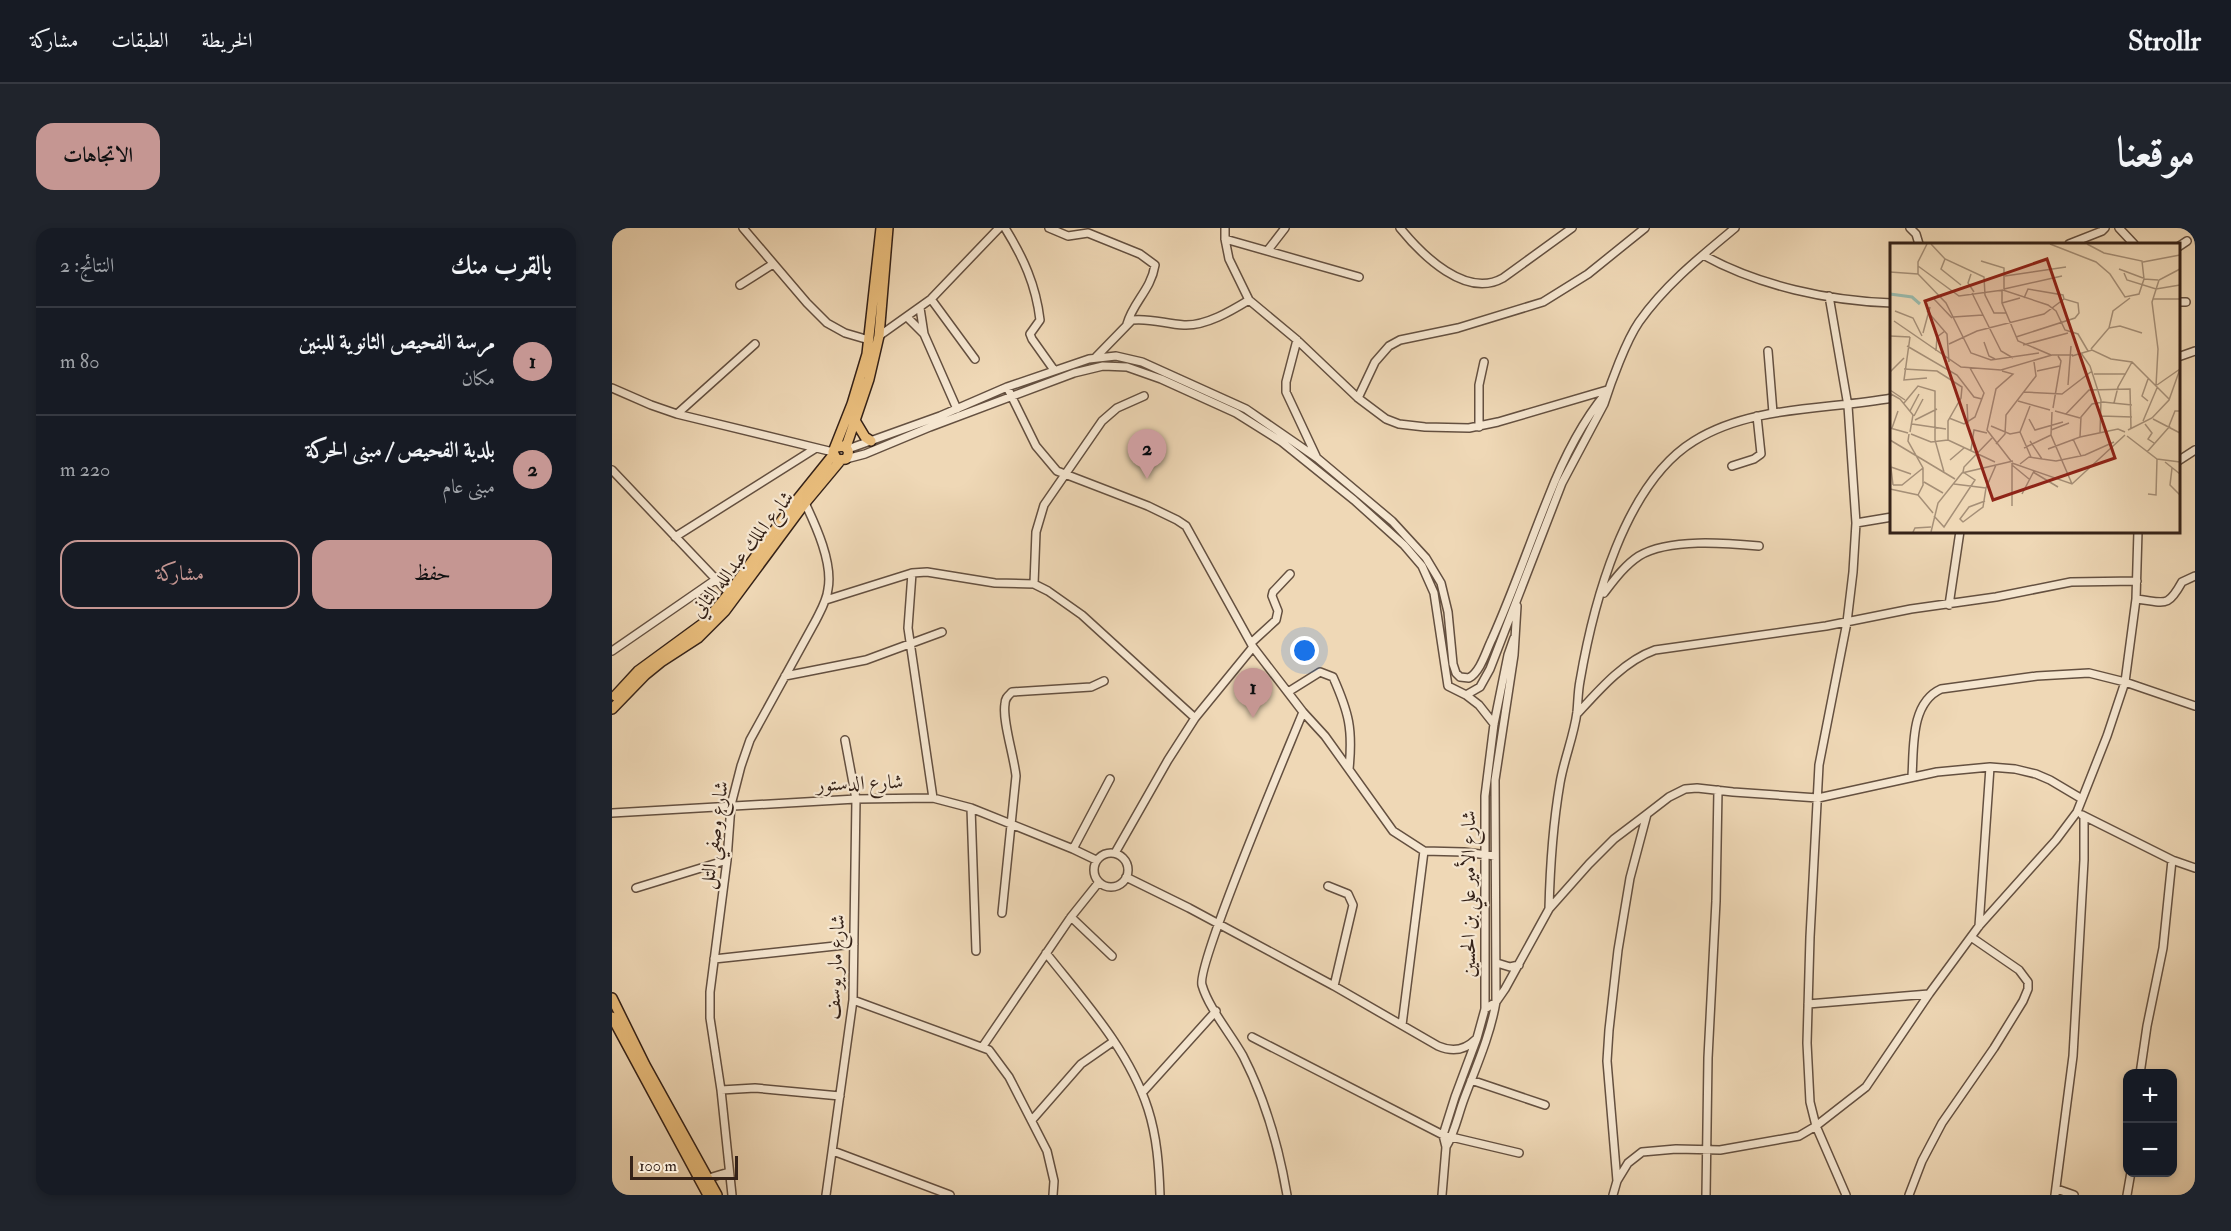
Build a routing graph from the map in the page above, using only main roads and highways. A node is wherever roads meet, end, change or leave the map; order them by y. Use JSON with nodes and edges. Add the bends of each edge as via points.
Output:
{"nodes":[{"id":1,"x":881,"y":228,"type":"edge"},
{"id":2,"x":888,"y":228,"type":"edge"},
{"id":3,"x":856,"y":422,"type":"junction"},
{"id":4,"x":871,"y":441,"type":"road end"},
{"id":5,"x":840,"y":453,"type":"junction"},
{"id":6,"x":612,"y":700,"type":"edge"},
{"id":7,"x":612,"y":709,"type":"edge"},
{"id":8,"x":612,"y":998,"type":"edge"},
{"id":9,"x":612,"y":1017,"type":"edge"},
{"id":10,"x":708,"y":1195,"type":"edge"},
{"id":11,"x":717,"y":1195,"type":"edge"}],
"edges":[{"from":1,"to":5,"type":"main road","name":"شارع الملك عبدالله الثاني","via":[[869,340]]},
{"from":2,"to":3,"type":"main road","name":"شارع الملك عبدالله الثاني","via":[[879,336]]},
{"from":3,"to":4,"type":"main road"},
{"from":3,"to":5,"type":"main road","name":"شارع الملك عبدالله الثاني"},
{"from":5,"to":6,"type":"main road","name":"شارع الملك عبدالله الثاني","via":[[792,506],[705,622],[638,671]]},
{"from":5,"to":7,"type":"main road","name":"شارع الملك عبدالله الثاني","via":[[725,612],[698,638],[645,675]]},
{"from":8,"to":11,"type":"main road"},
{"from":9,"to":10,"type":"main road"}]}
